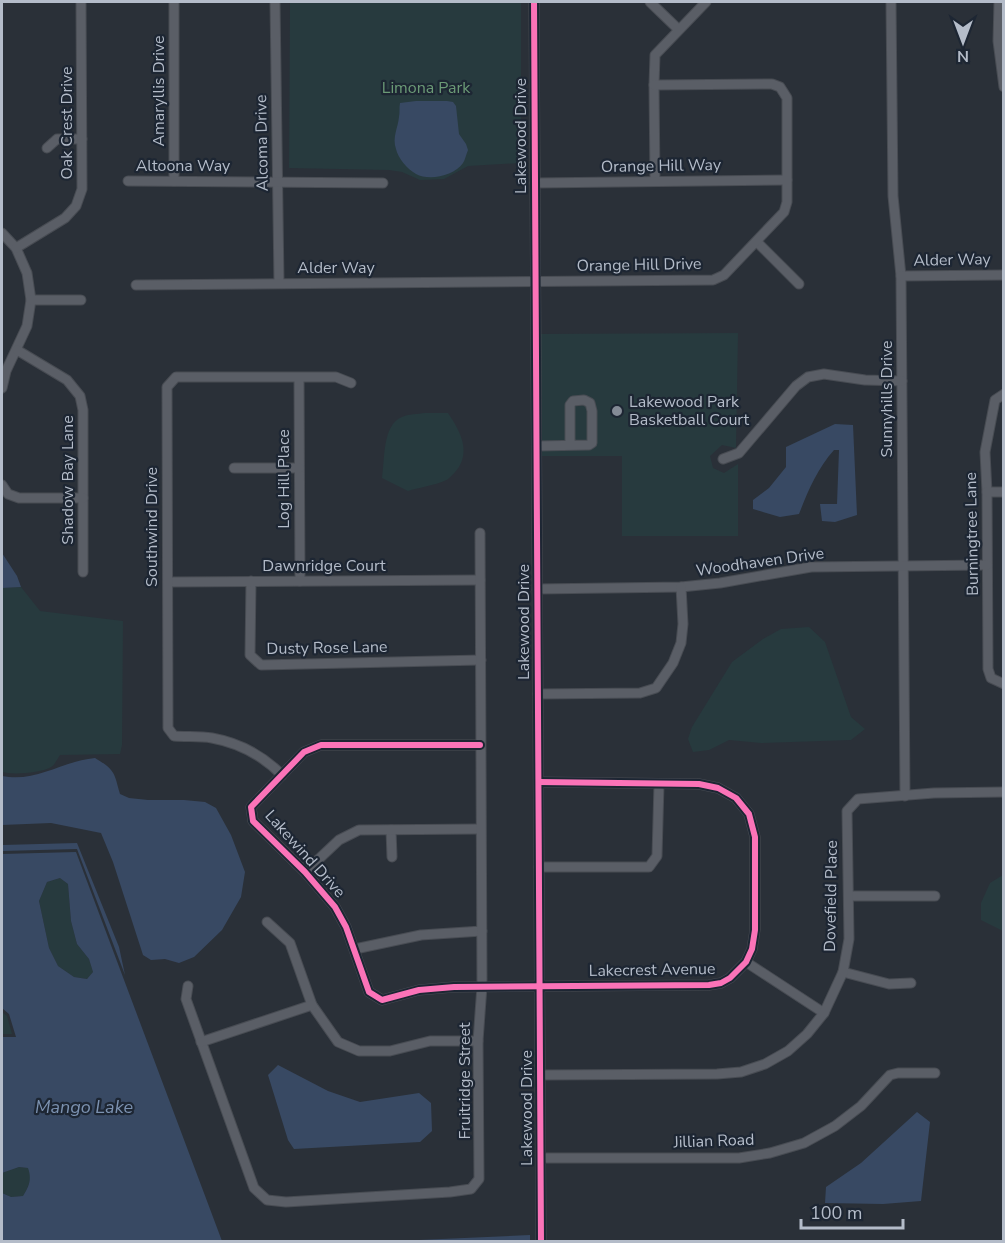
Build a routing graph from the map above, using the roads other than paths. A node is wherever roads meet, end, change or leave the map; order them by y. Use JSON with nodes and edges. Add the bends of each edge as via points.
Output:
{"nodes":[{"id":1,"x":81,"y":2,"type":"edge"},
{"id":2,"x":174,"y":2,"type":"edge"},
{"id":3,"x":275,"y":2,"type":"edge"},
{"id":4,"x":534,"y":2,"type":"edge"},
{"id":5,"x":650,"y":2,"type":"edge"},
{"id":6,"x":706,"y":2,"type":"edge"},
{"id":7,"x":891,"y":2,"type":"edge"},
{"id":8,"x":999,"y":2,"type":"edge"},
{"id":9,"x":678,"y":29,"type":"junction"},
{"id":10,"x":654,"y":85,"type":"junction"},
{"id":11,"x":1004,"y":87,"type":"edge"},
{"id":12,"x":82,"y":139,"type":"junction"},
{"id":13,"x":47,"y":148,"type":"dead end"},
{"id":14,"x":787,"y":180,"type":"junction"},
{"id":15,"x":128,"y":181,"type":"dead end"},
{"id":16,"x":174,"y":181,"type":"junction"},
{"id":17,"x":655,"y":181,"type":"junction"},
{"id":18,"x":278,"y":182,"type":"junction"},
{"id":19,"x":383,"y":183,"type":"dead end"},
{"id":20,"x":535,"y":183,"type":"junction"},
{"id":21,"x":2,"y":232,"type":"edge"},
{"id":22,"x":757,"y":242,"type":"junction"},
{"id":23,"x":16,"y":248,"type":"junction"},
{"id":24,"x":1004,"y":275,"type":"edge"},
{"id":25,"x":901,"y":276,"type":"junction"},
{"id":26,"x":536,"y":281,"type":"junction"},
{"id":27,"x":279,"y":283,"type":"junction"},
{"id":28,"x":799,"y":284,"type":"dead end"},
{"id":29,"x":136,"y":285,"type":"dead end"},
{"id":30,"x":31,"y":300,"type":"junction"},
{"id":31,"x":81,"y":300,"type":"dead end"},
{"id":32,"x":17,"y":350,"type":"junction"},
{"id":33,"x":299,"y":378,"type":"junction"},
{"id":34,"x":902,"y":381,"type":"junction"},
{"id":35,"x":351,"y":383,"type":"dead end"},
{"id":36,"x":2,"y":388,"type":"edge"},
{"id":37,"x":1004,"y":394,"type":"edge"},
{"id":38,"x":570,"y":445,"type":"junction"},
{"id":39,"x":537,"y":446,"type":"junction"},
{"id":40,"x":723,"y":459,"type":"dead end"},
{"id":41,"x":234,"y":468,"type":"dead end"},
{"id":42,"x":299,"y":468,"type":"junction"},
{"id":43,"x":2,"y":485,"type":"edge"},
{"id":44,"x":987,"y":492,"type":"junction"},
{"id":45,"x":1004,"y":492,"type":"edge"},
{"id":46,"x":83,"y":498,"type":"junction"},
{"id":47,"x":480,"y":534,"type":"dead end"},
{"id":48,"x":903,"y":565,"type":"junction"},
{"id":49,"x":987,"y":565,"type":"junction"},
{"id":50,"x":83,"y":572,"type":"dead end"},
{"id":51,"x":480,"y":580,"type":"junction"},
{"id":52,"x":251,"y":581,"type":"junction"},
{"id":53,"x":300,"y":581,"type":"junction"},
{"id":54,"x":168,"y":582,"type":"junction"},
{"id":55,"x":681,"y":587,"type":"junction"},
{"id":56,"x":537,"y":588,"type":"junction"},
{"id":57,"x":481,"y":660,"type":"junction"},
{"id":58,"x":1004,"y":684,"type":"edge"},
{"id":59,"x":538,"y":694,"type":"junction"},
{"id":60,"x":480,"y":745,"type":"junction"},
{"id":61,"x":282,"y":775,"type":"junction"},
{"id":62,"x":539,"y":782,"type":"junction"},
{"id":63,"x":659,"y":784,"type":"junction"},
{"id":64,"x":1004,"y":792,"type":"edge"},
{"id":65,"x":905,"y":796,"type":"junction"},
{"id":66,"x":391,"y":830,"type":"junction"},
{"id":67,"x":480,"y":830,"type":"junction"},
{"id":68,"x":392,"y":857,"type":"dead end"},
{"id":69,"x":539,"y":867,"type":"junction"},
{"id":70,"x":304,"y":872,"type":"junction"},
{"id":71,"x":849,"y":896,"type":"junction"},
{"id":72,"x":935,"y":896,"type":"dead end"},
{"id":73,"x":267,"y":922,"type":"dead end"},
{"id":74,"x":482,"y":931,"type":"junction"},
{"id":75,"x":355,"y":949,"type":"junction"},
{"id":76,"x":746,"y":962,"type":"junction"},
{"id":77,"x":843,"y":972,"type":"junction"},
{"id":78,"x":911,"y":983,"type":"dead end"},
{"id":79,"x":540,"y":985,"type":"junction"},
{"id":80,"x":188,"y":986,"type":"dead end"},
{"id":81,"x":482,"y":986,"type":"junction"},
{"id":82,"x":312,"y":1005,"type":"junction"},
{"id":83,"x":824,"y":1013,"type":"junction"},
{"id":84,"x":478,"y":1041,"type":"junction"},
{"id":85,"x":201,"y":1042,"type":"junction"},
{"id":86,"x":935,"y":1073,"type":"dead end"},
{"id":87,"x":540,"y":1075,"type":"junction"},
{"id":88,"x":540,"y":1158,"type":"junction"},
{"id":89,"x":541,"y":1242,"type":"edge"}],
"edges":[{"from":1,"to":12,"type":"street","name":"Oak Crest Drive"},
{"from":2,"to":16,"type":"street","name":"Amaryllis Drive"},
{"from":3,"to":18,"type":"street","name":"Alcoma Drive"},
{"from":4,"to":20,"type":"street","name":"Lakewood Drive"},
{"from":5,"to":9,"type":"street"},
{"from":6,"to":9,"type":"street"},
{"from":7,"to":25,"type":"street","name":"Sunnyhills Drive","via":[[893,196]]},
{"from":8,"to":11,"type":"street","via":[[998,41]]},
{"from":9,"to":10,"type":"street","via":[[655,55]]},
{"from":10,"to":14,"type":"street","name":"Orange Hill Drive","via":[[780,87],[787,98]]},
{"from":10,"to":17,"type":"street"},
{"from":12,"to":13,"type":"street","via":[[57,139]]},
{"from":12,"to":23,"type":"street","name":"Oak Crest Drive","via":[[82,189],[76,206],[65,218]]},
{"from":14,"to":17,"type":"street","name":"Orange Hill Way"},
{"from":14,"to":22,"type":"street","name":"Orange Hill Drive","via":[[784,212]]},
{"from":15,"to":16,"type":"street","name":"Altoona Way"},
{"from":16,"to":18,"type":"street","name":"Altoona Way"},
{"from":17,"to":20,"type":"street","name":"Orange Hill Way"},
{"from":18,"to":19,"type":"street","name":"Altoona Way"},
{"from":18,"to":27,"type":"street","name":"Alcoma Drive"},
{"from":20,"to":26,"type":"street","name":"Lakewood Drive"},
{"from":21,"to":23,"type":"street"},
{"from":22,"to":26,"type":"street","name":"Orange Hill Drive","via":[[724,275],[713,280]]},
{"from":22,"to":28,"type":"street"},
{"from":23,"to":30,"type":"street","via":[[27,273]]},
{"from":24,"to":25,"type":"street","name":"Alder Way"},
{"from":25,"to":34,"type":"street","name":"Sunnyhills Drive"},
{"from":26,"to":27,"type":"street","name":"Alder Way"},
{"from":26,"to":39,"type":"street","name":"Lakewood Drive"},
{"from":27,"to":29,"type":"street","name":"Alder Way"},
{"from":30,"to":31,"type":"street"},
{"from":30,"to":32,"type":"street","via":[[27,326]]},
{"from":32,"to":36,"type":"street"},
{"from":32,"to":46,"type":"street","name":"Shadow Bay Lane","via":[[67,380],[80,396]]},
{"from":33,"to":35,"type":"street","name":"Southwind Drive","via":[[336,377]]},
{"from":33,"to":42,"type":"street","name":"Log Hill Place"},
{"from":33,"to":54,"type":"street","name":"Southwind Drive","via":[[176,377],[167,387]]},
{"from":34,"to":40,"type":"street","via":[[824,374],[808,377],[738,453]]},
{"from":34,"to":48,"type":"street","name":"Sunnyhills Drive"},
{"from":37,"to":44,"type":"street","name":"Burningtree Lane","via":[[996,400],[985,452]]},
{"from":38,"to":38,"type":"street","via":[[592,443],[592,411],[584,400],[573,400],[570,405]]},
{"from":38,"to":39,"type":"street"},
{"from":39,"to":56,"type":"street","name":"Lakewood Drive"},
{"from":41,"to":42,"type":"street"},
{"from":42,"to":53,"type":"street","name":"Log Hill Place"},
{"from":43,"to":46,"type":"street","via":[[8,494],[19,498]]},
{"from":44,"to":45,"type":"street"},
{"from":44,"to":49,"type":"street","name":"Burningtree Lane"},
{"from":46,"to":50,"type":"street","name":"Shadow Bay Lane"},
{"from":47,"to":51,"type":"street","name":"Fruitridge Street"},
{"from":48,"to":49,"type":"street","name":"Woodhaven Drive"},
{"from":48,"to":55,"type":"street","name":"Woodhaven Drive","via":[[811,567]]},
{"from":48,"to":65,"type":"street","name":"Sunnyhills Drive"},
{"from":49,"to":58,"type":"street","name":"Burningtree Lane","via":[[988,669],[991,678]]},
{"from":51,"to":53,"type":"street","name":"Dawnridge Court"},
{"from":51,"to":57,"type":"street","name":"Fruitridge Street"},
{"from":52,"to":53,"type":"street","name":"Dawnridge Court"},
{"from":52,"to":54,"type":"street","name":"Dawnridge Court"},
{"from":52,"to":57,"type":"street","name":"Dusty Rose Lane","via":[[250,655],[261,665]]},
{"from":54,"to":61,"type":"street","name":"Southwind Drive","via":[[168,728],[174,736],[212,738],[240,746],[266,760]]},
{"from":55,"to":56,"type":"street","name":"Woodhaven Drive"},
{"from":55,"to":59,"type":"street","via":[[681,643],[656,688],[640,693]]},
{"from":56,"to":59,"type":"street","name":"Lakewood Drive"},
{"from":57,"to":60,"type":"street","name":"Fruitridge Street"},
{"from":59,"to":62,"type":"street","name":"Lakewood Drive"},
{"from":60,"to":61,"type":"street","name":"Lakewind Drive","via":[[321,745],[304,752]]},
{"from":60,"to":67,"type":"street","name":"Fruitridge Street"},
{"from":61,"to":70,"type":"street","name":"Lakewind Drive","via":[[251,807],[253,821]]},
{"from":62,"to":63,"type":"street"},
{"from":62,"to":69,"type":"street","name":"Lakewood Drive"},
{"from":63,"to":69,"type":"street","via":[[657,856],[649,867]]},
{"from":63,"to":76,"type":"street","via":[[718,788],[736,798],[749,814],[755,837],[755,930]]},
{"from":64,"to":65,"type":"street","name":"Dovefield Place"},
{"from":65,"to":71,"type":"street","name":"Dovefield Place","via":[[858,799],[847,811]]},
{"from":66,"to":67,"type":"street"},
{"from":66,"to":68,"type":"street"},
{"from":66,"to":70,"type":"street","via":[[359,830],[339,840]]},
{"from":67,"to":74,"type":"street","name":"Fruitridge Street"},
{"from":69,"to":79,"type":"street","name":"Lakewood Drive"},
{"from":70,"to":75,"type":"street","name":"Lakewind Drive","via":[[335,907]]},
{"from":71,"to":72,"type":"street"},
{"from":71,"to":77,"type":"street","name":"Dovefield Place","via":[[849,939]]},
{"from":73,"to":82,"type":"street","via":[[290,943]]},
{"from":74,"to":75,"type":"street","via":[[421,934]]},
{"from":74,"to":81,"type":"street","name":"Fruitridge Street"},
{"from":75,"to":81,"type":"street","name":"Lakewind Drive","via":[[369,992],[382,1000],[419,990]]},
{"from":76,"to":79,"type":"street","name":"Lakecrest Avenue","via":[[730,978],[709,985]]},
{"from":76,"to":83,"type":"street"},
{"from":77,"to":78,"type":"street","via":[[889,984]]},
{"from":77,"to":83,"type":"street","name":"Dovefield Place"},
{"from":79,"to":81,"type":"street","name":"Lakewind Drive"},
{"from":79,"to":87,"type":"street","name":"Lakewood Drive"},
{"from":80,"to":85,"type":"street","name":"Fruitridge Street","via":[[186,999]]},
{"from":81,"to":84,"type":"street","name":"Fruitridge Street"},
{"from":82,"to":84,"type":"street","via":[[338,1042],[358,1052],[390,1051],[430,1041]]},
{"from":82,"to":85,"type":"street"},
{"from":83,"to":87,"type":"street","name":"Dovefield Place","via":[[788,1051],[741,1072]]},
{"from":84,"to":85,"type":"street","name":"Fruitridge Street","via":[[479,1179],[471,1189],[286,1202],[267,1200],[254,1188]]},
{"from":86,"to":88,"type":"street","name":"Jillian Road","via":[[891,1075],[835,1126],[804,1143],[770,1153],[739,1158]]},
{"from":87,"to":88,"type":"street","name":"Lakewood Drive"},
{"from":88,"to":89,"type":"street","name":"Lakewood Drive"}]}
